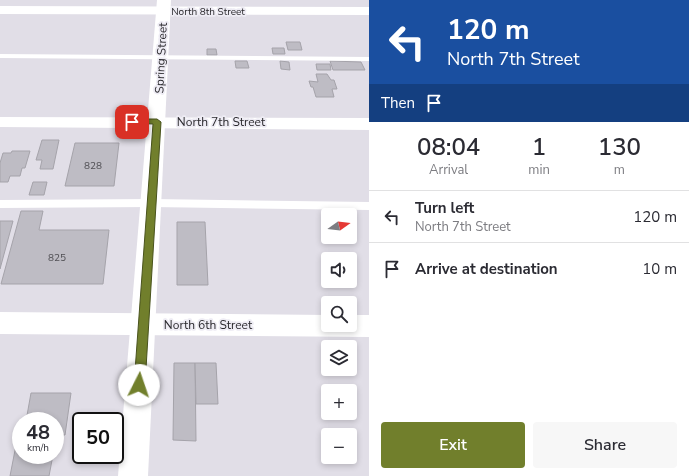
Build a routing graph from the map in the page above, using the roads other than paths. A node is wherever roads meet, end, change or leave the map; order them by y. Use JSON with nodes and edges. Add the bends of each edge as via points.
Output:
{"nodes":[{"id":1,"x":65,"y":5,"type":"edge"},
{"id":2,"x":164,"y":5,"type":"edge"},
{"id":3,"x":0,"y":10,"type":"edge"},
{"id":4,"x":369,"y":11,"type":"edge"},
{"id":5,"x":0,"y":56,"type":"edge"},
{"id":6,"x":161,"y":58,"type":"junction"},
{"id":7,"x":369,"y":59,"type":"edge"},
{"id":8,"x":0,"y":122,"type":"edge"},
{"id":9,"x":157,"y":122,"type":"junction"},
{"id":10,"x":369,"y":124,"type":"edge"},
{"id":11,"x":152,"y":203,"type":"junction"},
{"id":12,"x":0,"y":204,"type":"edge"},
{"id":13,"x":369,"y":206,"type":"edge"},
{"id":14,"x":0,"y":323,"type":"edge"},
{"id":15,"x":143,"y":324,"type":"junction"},
{"id":16,"x":369,"y":326,"type":"edge"},
{"id":17,"x":133,"y":476,"type":"edge"}],
"edges":[{"from":1,"to":2,"type":"street","name":"North 8th Street"},
{"from":1,"to":3,"type":"street","name":"North 8th Street"},
{"from":2,"to":4,"type":"street","name":"North 8th Street"},
{"from":2,"to":6,"type":"main road","name":"Spring Street"},
{"from":5,"to":6,"type":"lane"},
{"from":6,"to":7,"type":"lane"},
{"from":6,"to":9,"type":"main road","name":"Spring Street"},
{"from":8,"to":9,"type":"street","name":"North 7th Street"},
{"from":9,"to":10,"type":"street","name":"North 7th Street"},
{"from":9,"to":11,"type":"main road","name":"Spring Street"},
{"from":11,"to":12,"type":"lane"},
{"from":11,"to":13,"type":"lane"},
{"from":11,"to":15,"type":"main road","name":"Spring Street"},
{"from":14,"to":15,"type":"street","name":"North 6th Street"},
{"from":15,"to":16,"type":"street","name":"North 6th Street"},
{"from":15,"to":17,"type":"main road","name":"Spring Street"}]}
